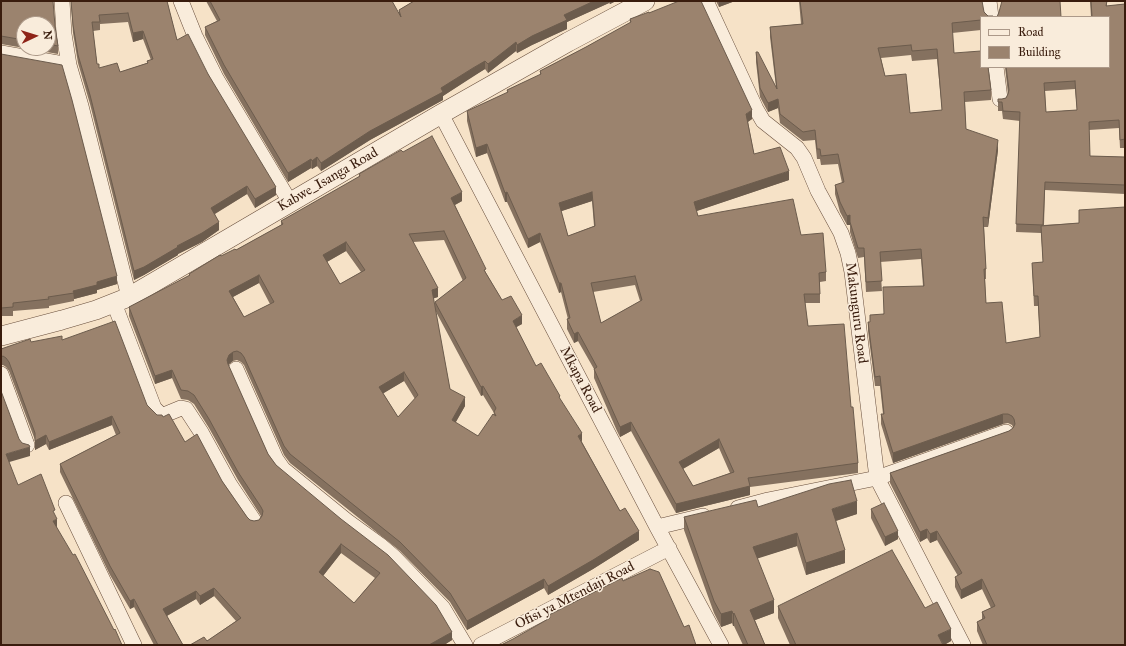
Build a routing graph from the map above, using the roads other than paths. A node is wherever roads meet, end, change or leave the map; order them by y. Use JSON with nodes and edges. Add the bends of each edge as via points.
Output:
{"nodes":[{"id":1,"x":62,"y":1,"type":"edge"},
{"id":2,"x":181,"y":1,"type":"edge"},
{"id":3,"x":645,"y":1,"type":"edge"},
{"id":4,"x":706,"y":1,"type":"edge"},
{"id":5,"x":989,"y":1,"type":"edge"},
{"id":6,"x":991,"y":16,"type":"edge"},
{"id":7,"x":1,"y":53,"type":"edge"},
{"id":8,"x":69,"y":64,"type":"junction"},
{"id":9,"x":996,"y":68,"type":"edge"},
{"id":10,"x":1000,"y":99,"type":"edge"},
{"id":11,"x":442,"y":114,"type":"junction"},
{"id":12,"x":290,"y":202,"type":"junction"},
{"id":13,"x":121,"y":300,"type":"junction"},
{"id":14,"x":1,"y":336,"type":"edge"},
{"id":15,"x":236,"y":369,"type":"dead end"},
{"id":16,"x":1,"y":374,"type":"edge"},
{"id":17,"x":1006,"y":432,"type":"edge"},
{"id":18,"x":27,"y":445,"type":"edge"},
{"id":19,"x":877,"y":478,"type":"junction"},
{"id":20,"x":66,"y":503,"type":"dead end"},
{"id":21,"x":254,"y":521,"type":"edge"},
{"id":22,"x":657,"y":527,"type":"junction"},
{"id":23,"x":669,"y":548,"type":"junction"},
{"id":24,"x":134,"y":645,"type":"edge"},
{"id":25,"x":465,"y":645,"type":"edge"},
{"id":26,"x":481,"y":645,"type":"edge"},
{"id":27,"x":721,"y":645,"type":"edge"},
{"id":28,"x":963,"y":645,"type":"edge"}],
"edges":[{"from":1,"to":8,"type":"street"},
{"from":2,"to":12,"type":"street","via":[[216,78]]},
{"from":3,"to":11,"type":"street","name":"Kabwe_Isanga Road"},
{"from":4,"to":19,"type":"street","name":"Makunguru Road","via":[[756,109],[763,121],[797,148],[804,158],[821,197],[841,233],[848,253]]},
{"from":5,"to":6,"type":"street"},
{"from":7,"to":8,"type":"street"},
{"from":8,"to":13,"type":"street","via":[[81,106]]},
{"from":9,"to":10,"type":"street"},
{"from":11,"to":12,"type":"street","name":"Kabwe_Isanga Road"},
{"from":11,"to":22,"type":"street","name":"Mkapa Road"},
{"from":12,"to":13,"type":"street","name":"Kabwe_Isanga Road"},
{"from":13,"to":14,"type":"street","name":"Kabwe_Isanga Road","via":[[62,320]]},
{"from":13,"to":21,"type":"street","via":[[154,408],[160,415],[181,408],[186,409]]},
{"from":15,"to":25,"type":"street","via":[[276,459],[283,469],[394,557],[443,608]]},
{"from":16,"to":18,"type":"street"},
{"from":17,"to":19,"type":"street"},
{"from":19,"to":22,"type":"street","via":[[768,500]]},
{"from":19,"to":28,"type":"street","name":"Makunguru Road"},
{"from":20,"to":24,"type":"street"},
{"from":22,"to":23,"type":"street","name":"Mkapa Road"},
{"from":23,"to":26,"type":"street","name":"Ofisi ya Mtendaji Road"},
{"from":23,"to":27,"type":"street","name":"Mkapa Road"}]}
